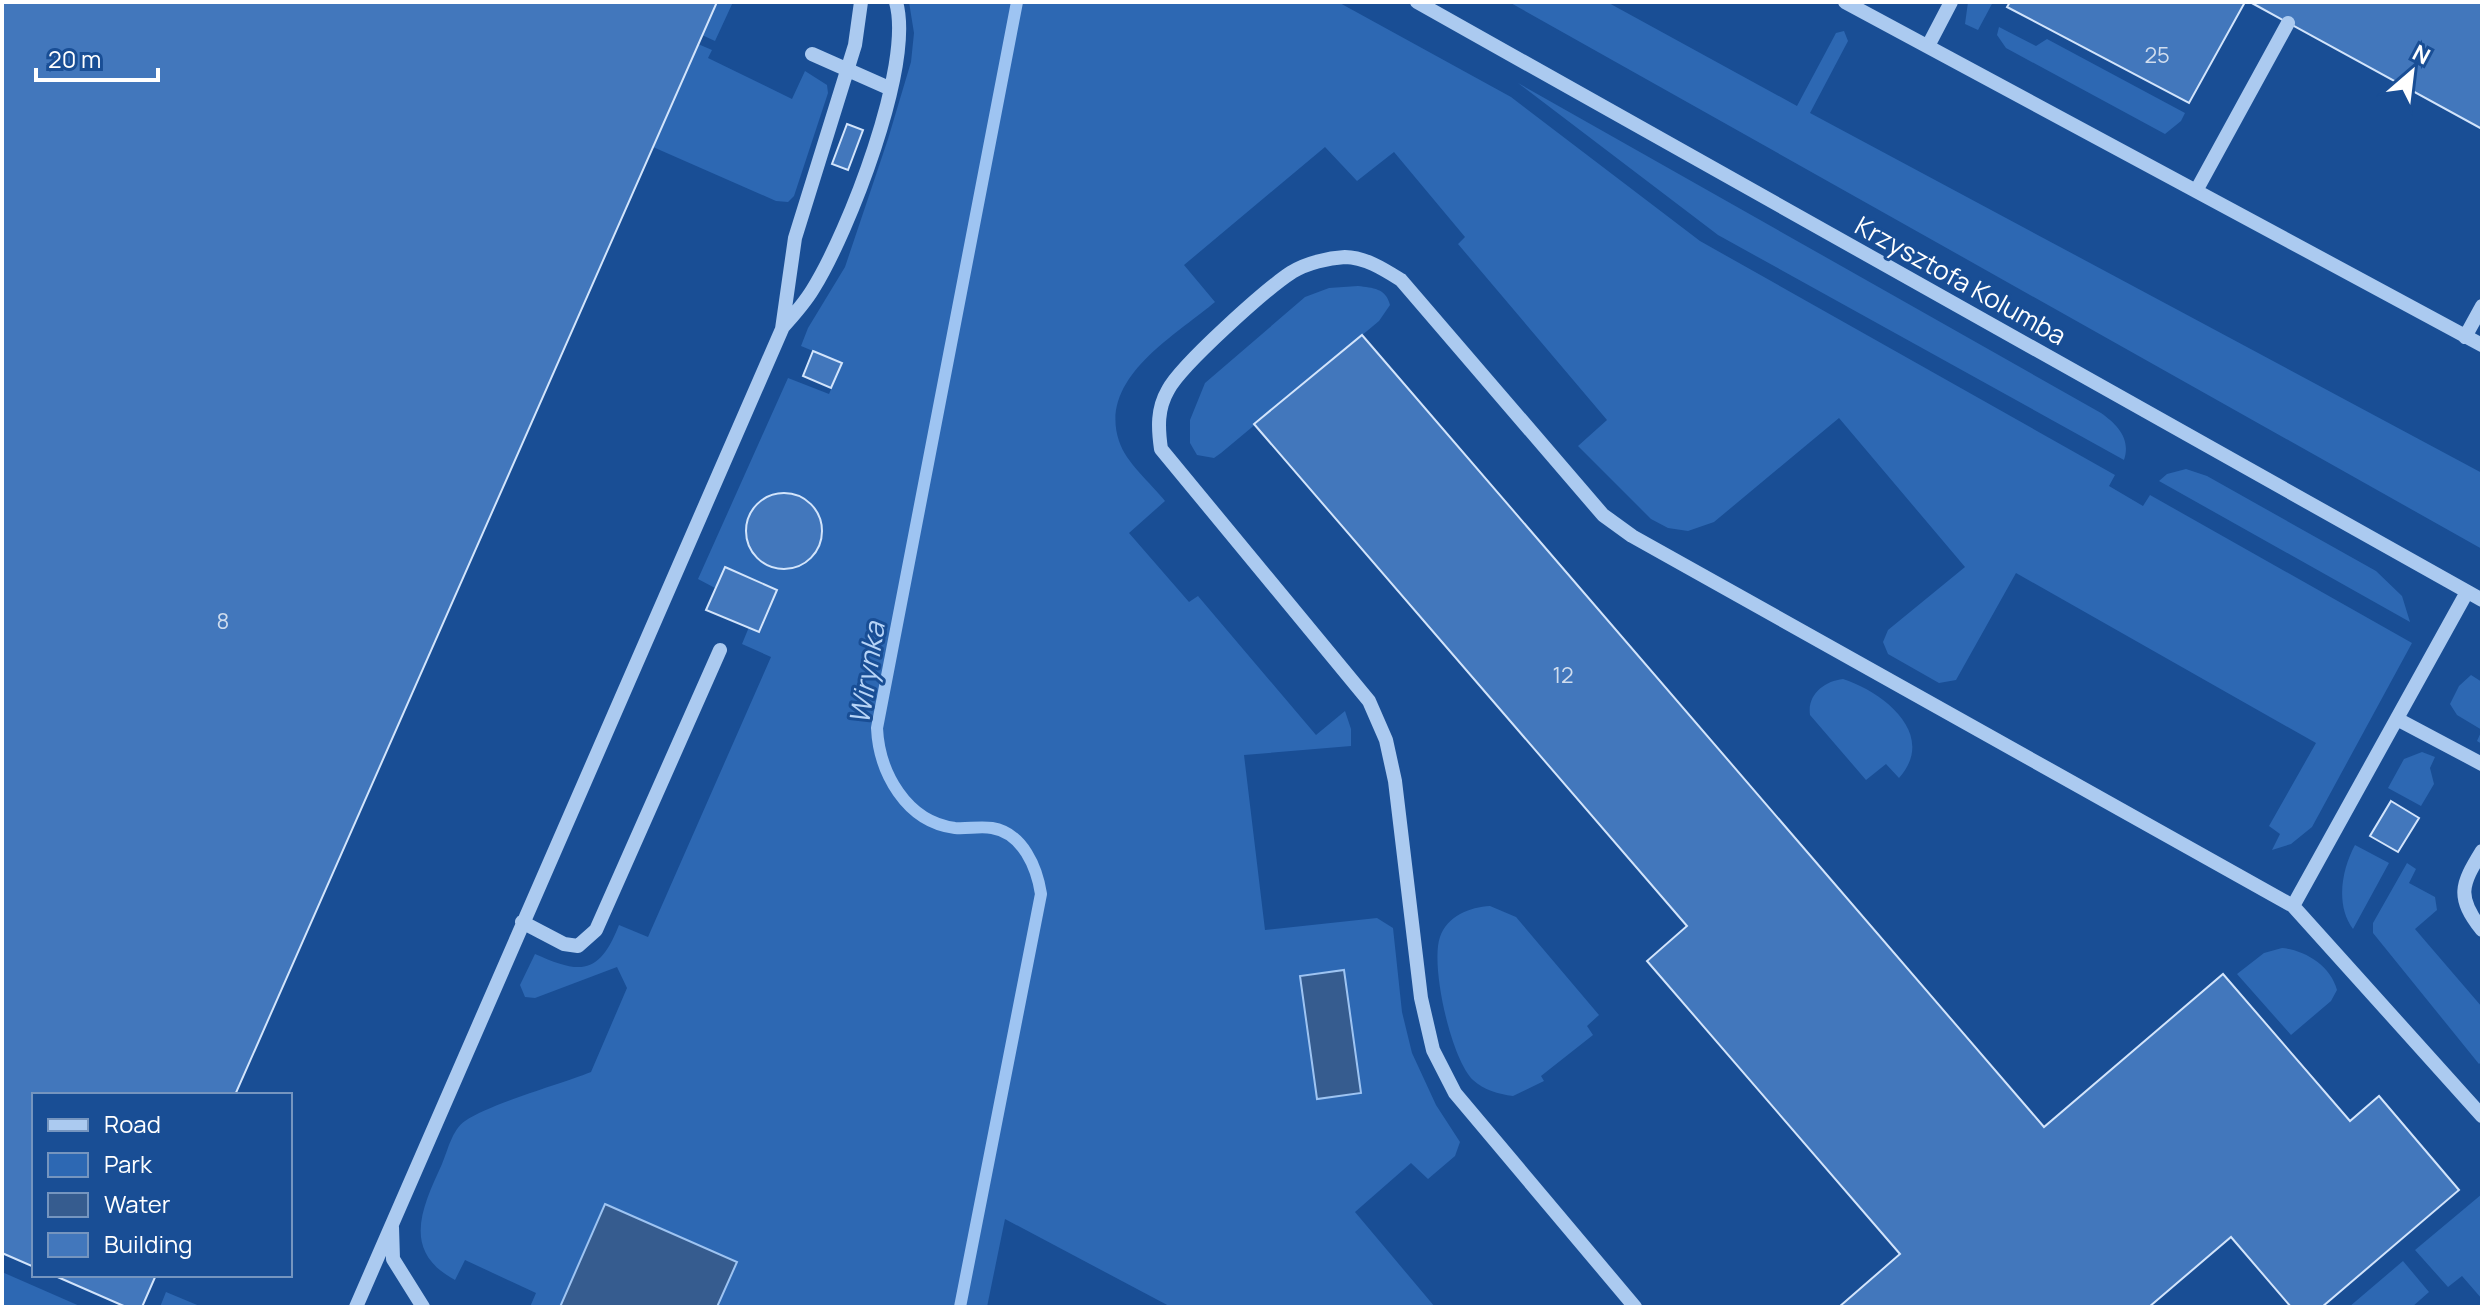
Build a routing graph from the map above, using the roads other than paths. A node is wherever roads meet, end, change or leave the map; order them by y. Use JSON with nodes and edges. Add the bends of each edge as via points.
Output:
{"nodes":[{"id":1,"x":861,"y":2,"type":"edge"},
{"id":2,"x":896,"y":2,"type":"edge"},
{"id":3,"x":1417,"y":2,"type":"edge"},
{"id":4,"x":1845,"y":2,"type":"edge"},
{"id":5,"x":1951,"y":2,"type":"edge"},
{"id":6,"x":2288,"y":23,"type":"dead end"},
{"id":7,"x":1928,"y":46,"type":"junction"},
{"id":8,"x":812,"y":54,"type":"dead end"},
{"id":9,"x":848,"y":70,"type":"junction"},
{"id":10,"x":891,"y":89,"type":"junction"},
{"id":11,"x":2196,"y":191,"type":"junction"},
{"id":12,"x":2482,"y":306,"type":"edge"},
{"id":13,"x":782,"y":329,"type":"junction"},
{"id":14,"x":2465,"y":337,"type":"junction"},
{"id":15,"x":2482,"y":345,"type":"edge"},
{"id":16,"x":2467,"y":592,"type":"junction"},
{"id":17,"x":2482,"y":600,"type":"edge"},
{"id":18,"x":720,"y":650,"type":"dead end"},
{"id":19,"x":2397,"y":719,"type":"junction"},
{"id":20,"x":2482,"y":764,"type":"edge"},
{"id":21,"x":2482,"y":851,"type":"edge"},
{"id":22,"x":2293,"y":906,"type":"junction"},
{"id":23,"x":522,"y":922,"type":"junction"},
{"id":24,"x":2482,"y":930,"type":"edge"},
{"id":25,"x":2482,"y":1116,"type":"edge"},
{"id":26,"x":393,"y":1218,"type":"junction"},
{"id":27,"x":356,"y":1307,"type":"edge"},
{"id":28,"x":423,"y":1307,"type":"edge"},
{"id":29,"x":1635,"y":1307,"type":"edge"}],
"edges":[{"from":1,"to":9,"type":"street"},
{"from":2,"to":10,"type":"street","via":[[901,33]]},
{"from":3,"to":16,"type":"street","name":"Krzysztofa Kolumba"},
{"from":4,"to":7,"type":"street"},
{"from":5,"to":7,"type":"street"},
{"from":6,"to":11,"type":"street"},
{"from":7,"to":11,"type":"street"},
{"from":8,"to":9,"type":"street"},
{"from":9,"to":10,"type":"street"},
{"from":9,"to":13,"type":"street","via":[[800,217]]},
{"from":10,"to":13,"type":"street","via":[[842,230],[813,290]]},
{"from":11,"to":14,"type":"street"},
{"from":12,"to":14,"type":"street"},
{"from":13,"to":23,"type":"street"},
{"from":14,"to":15,"type":"street"},
{"from":16,"to":17,"type":"street","name":"Krzysztofa Kolumba"},
{"from":16,"to":19,"type":"street"},
{"from":18,"to":23,"type":"street","via":[[596,930],[578,946]]},
{"from":19,"to":20,"type":"street"},
{"from":19,"to":22,"type":"street"},
{"from":21,"to":24,"type":"street","via":[[2469,874],[2464,903]]},
{"from":22,"to":25,"type":"street"},
{"from":22,"to":29,"type":"street","via":[[1632,536],[1603,515],[1401,280],[1375,264],[1348,257],[1293,272],[1183,367],[1157,419],[1161,449],[1369,701],[1386,740],[1395,781],[1421,998],[1433,1050],[1455,1093]]},
{"from":23,"to":26,"type":"street"},
{"from":26,"to":27,"type":"street"},
{"from":26,"to":28,"type":"street","via":[[393,1259]]}]}
